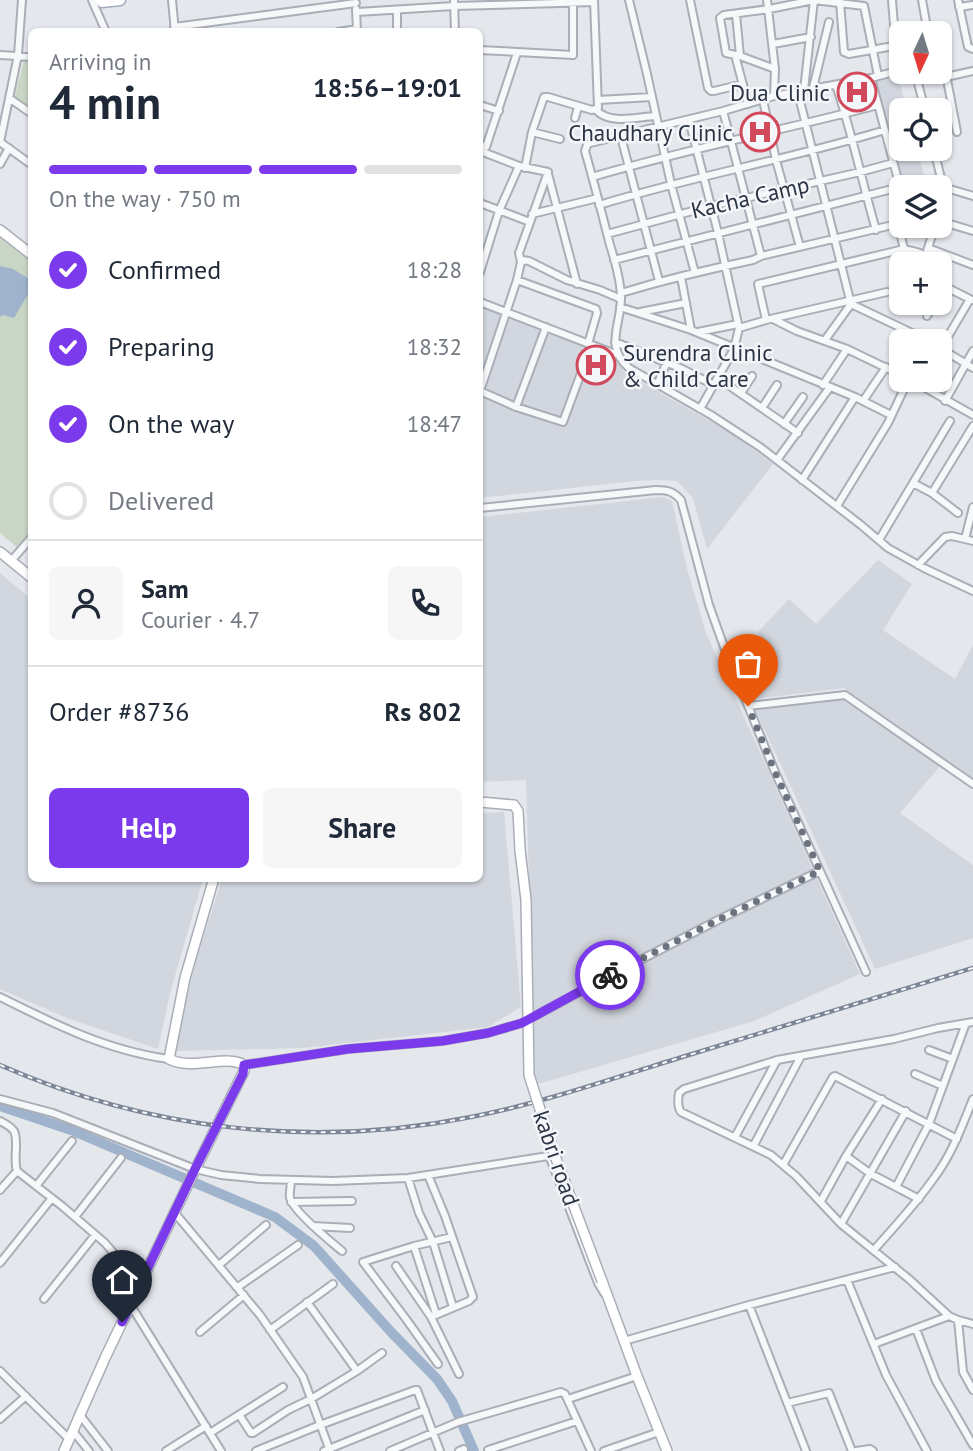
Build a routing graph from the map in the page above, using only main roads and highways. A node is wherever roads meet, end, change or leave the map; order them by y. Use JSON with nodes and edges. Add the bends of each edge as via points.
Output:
{"nodes":[{"id":1,"x":100,"y":0,"type":"edge"},
{"id":2,"x":120,"y":0,"type":"edge"}],
"edges":[{"from":1,"to":2,"type":"main road"}]}
